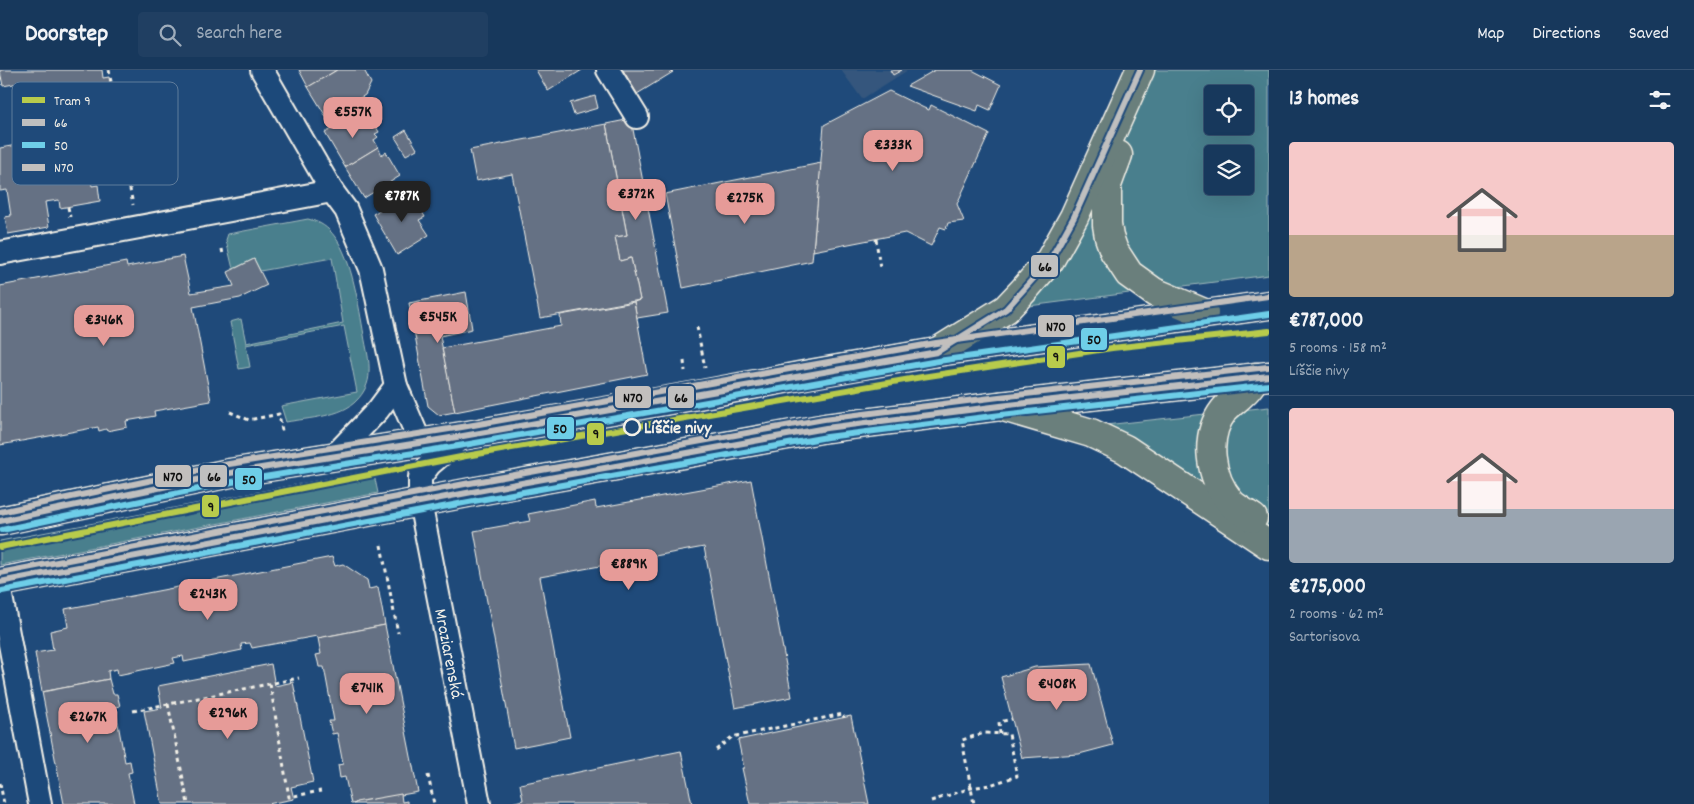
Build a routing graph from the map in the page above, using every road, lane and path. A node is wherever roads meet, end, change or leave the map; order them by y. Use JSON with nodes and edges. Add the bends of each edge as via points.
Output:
{"nodes":[{"id":1,"x":262,"y":70,"type":"edge"},
{"id":2,"x":608,"y":70,"type":"edge"},
{"id":3,"x":1140,"y":70,"type":"edge"},
{"id":4,"x":1154,"y":70,"type":"edge"},
{"id":5,"x":637,"y":117,"type":"dead end"},
{"id":6,"x":129,"y":185,"type":"edge"},
{"id":7,"x":332,"y":191,"type":"junction"},
{"id":8,"x":135,"y":213,"type":"dead end"},
{"id":9,"x":876,"y":238,"type":"dead end"},
{"id":10,"x":222,"y":249,"type":"dead end"},
{"id":11,"x":0,"y":253,"type":"edge"},
{"id":12,"x":223,"y":255,"type":"dead end"},
{"id":13,"x":880,"y":268,"type":"dead end"},
{"id":14,"x":1269,"y":305,"type":"edge"},
{"id":15,"x":1204,"y":313,"type":"junction"},
{"id":16,"x":698,"y":327,"type":"dead end"},
{"id":17,"x":937,"y":352,"type":"junction"},
{"id":18,"x":684,"y":360,"type":"dead end"},
{"id":19,"x":705,"y":371,"type":"dead end"},
{"id":20,"x":686,"y":374,"type":"dead end"},
{"id":21,"x":1263,"y":377,"type":"edge"},
{"id":22,"x":396,"y":386,"type":"junction"},
{"id":23,"x":1000,"y":406,"type":"junction"},
{"id":24,"x":230,"y":412,"type":"dead end"},
{"id":25,"x":282,"y":431,"type":"dead end"},
{"id":26,"x":463,"y":436,"type":"junction"},
{"id":27,"x":420,"y":442,"type":"junction"},
{"id":28,"x":335,"y":455,"type":"junction"},
{"id":29,"x":420,"y":502,"type":"junction"},
{"id":30,"x":0,"y":521,"type":"edge"},
{"id":31,"x":1269,"y":528,"type":"edge"},
{"id":32,"x":381,"y":545,"type":"dead end"},
{"id":33,"x":1269,"y":545,"type":"edge"},
{"id":34,"x":0,"y":582,"type":"edge"},
{"id":35,"x":0,"y":591,"type":"edge"},
{"id":36,"x":398,"y":633,"type":"dead end"},
{"id":37,"x":299,"y":678,"type":"dead end"},
{"id":38,"x":270,"y":684,"type":"junction"},
{"id":39,"x":168,"y":704,"type":"junction"},
{"id":40,"x":133,"y":711,"type":"dead end"},
{"id":41,"x":844,"y":718,"type":"dead end"},
{"id":42,"x":1012,"y":719,"type":"dead end"},
{"id":43,"x":1000,"y":734,"type":"junction"},
{"id":44,"x":716,"y":750,"type":"dead end"},
{"id":45,"x":428,"y":775,"type":"dead end"},
{"id":46,"x":0,"y":783,"type":"edge"},
{"id":47,"x":971,"y":788,"type":"junction"},
{"id":48,"x":321,"y":791,"type":"dead end"},
{"id":49,"x":931,"y":802,"type":"dead end"},
{"id":50,"x":4,"y":804,"type":"edge"},
{"id":51,"x":40,"y":804,"type":"edge"},
{"id":52,"x":188,"y":804,"type":"edge"},
{"id":53,"x":434,"y":804,"type":"edge"},
{"id":54,"x":479,"y":804,"type":"edge"},
{"id":55,"x":974,"y":804,"type":"edge"}],
"edges":[{"from":1,"to":7,"type":"street"},
{"from":2,"to":5,"type":"street"},
{"from":3,"to":17,"type":"main road","via":[[1074,217],[1050,260],[1006,309]]},
{"from":4,"to":15,"type":"main road","via":[[1107,185],[1106,225],[1114,251],[1129,274],[1154,292]]},
{"from":6,"to":8,"type":"path"},
{"from":7,"to":11,"type":"street"},
{"from":7,"to":22,"type":"street","via":[[346,210],[372,269]]},
{"from":9,"to":13,"type":"path"},
{"from":10,"to":12,"type":"path"},
{"from":14,"to":15,"type":"street"},
{"from":15,"to":17,"type":"street"},
{"from":16,"to":19,"type":"path"},
{"from":17,"to":26,"type":"street"},
{"from":18,"to":20,"type":"path"},
{"from":21,"to":23,"type":"street"},
{"from":21,"to":31,"type":"main road","via":[[1218,420],[1213,432],[1211,456],[1216,476],[1232,503]]},
{"from":22,"to":27,"type":"street"},
{"from":22,"to":28,"type":"street"},
{"from":23,"to":29,"type":"street","via":[[826,428]]},
{"from":23,"to":33,"type":"main road","via":[[1091,433],[1125,449]]},
{"from":24,"to":25,"type":"path","via":[[249,420],[278,414]]},
{"from":26,"to":27,"type":"street"},
{"from":26,"to":29,"type":"street","name":"Mraziarenská","via":[[420,476]]},
{"from":27,"to":28,"type":"street"},
{"from":28,"to":30,"type":"street","via":[[230,473]]},
{"from":29,"to":34,"type":"street"},
{"from":29,"to":54,"type":"street","name":"Mraziarenská"},
{"from":32,"to":36,"type":"path"},
{"from":35,"to":51,"type":"street"},
{"from":37,"to":38,"type":"path"},
{"from":38,"to":39,"type":"path"},
{"from":38,"to":48,"type":"path","via":[[289,797]]},
{"from":39,"to":40,"type":"path"},
{"from":39,"to":52,"type":"path"},
{"from":41,"to":44,"type":"path","via":[[843,714],[732,737]]},
{"from":42,"to":43,"type":"path","via":[[999,722]]},
{"from":43,"to":47,"type":"path","via":[[984,733],[962,740]]},
{"from":43,"to":47,"type":"path","via":[[1009,734],[1017,776],[990,786]]},
{"from":45,"to":53,"type":"path"},
{"from":46,"to":50,"type":"path"},
{"from":47,"to":49,"type":"path"},
{"from":47,"to":55,"type":"path"}]}
